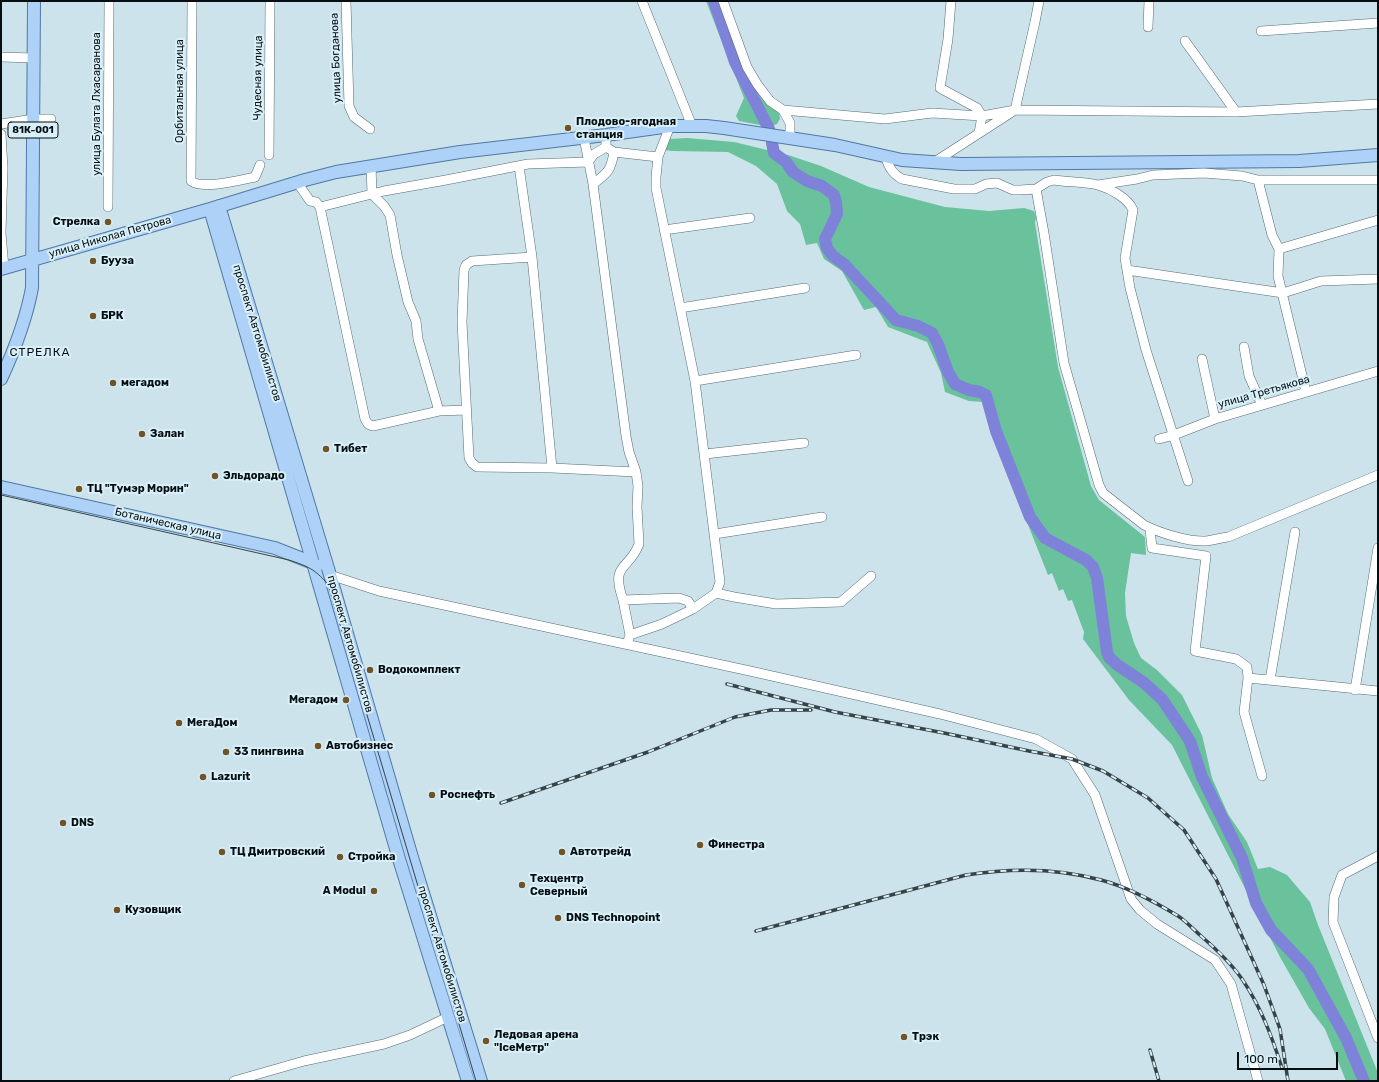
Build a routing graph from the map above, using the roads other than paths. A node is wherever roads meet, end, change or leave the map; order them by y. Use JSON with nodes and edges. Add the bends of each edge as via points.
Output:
{"nodes":[{"id":1,"x":34,"y":1,"type":"edge"},
{"id":2,"x":109,"y":1,"type":"edge"},
{"id":3,"x":192,"y":1,"type":"edge"},
{"id":4,"x":270,"y":1,"type":"edge"},
{"id":5,"x":346,"y":1,"type":"edge"},
{"id":6,"x":642,"y":1,"type":"edge"},
{"id":7,"x":723,"y":1,"type":"edge"},
{"id":8,"x":951,"y":1,"type":"edge"},
{"id":9,"x":1039,"y":1,"type":"edge"},
{"id":10,"x":1149,"y":1,"type":"edge"},
{"id":11,"x":1378,"y":22,"type":"edge"},
{"id":12,"x":1148,"y":27,"type":"dead end"},
{"id":13,"x":1261,"y":31,"type":"dead end"},
{"id":14,"x":1185,"y":41,"type":"dead end"},
{"id":15,"x":1,"y":57,"type":"edge"},
{"id":16,"x":34,"y":58,"type":"junction"},
{"id":17,"x":1378,"y":104,"type":"edge"},
{"id":18,"x":783,"y":110,"type":"junction"},
{"id":19,"x":1016,"y":110,"type":"junction"},
{"id":20,"x":1236,"y":112,"type":"junction"},
{"id":21,"x":982,"y":116,"type":"junction"},
{"id":22,"x":34,"y":119,"type":"junction"},
{"id":23,"x":51,"y":119,"type":"dead end"},
{"id":24,"x":1,"y":124,"type":"edge"},
{"id":25,"x":670,"y":126,"type":"junction"},
{"id":26,"x":692,"y":126,"type":"junction"},
{"id":27,"x":370,"y":129,"type":"dead end"},
{"id":28,"x":979,"y":133,"type":"junction"},
{"id":29,"x":1,"y":134,"type":"edge"},
{"id":30,"x":584,"y":138,"type":"junction"},
{"id":31,"x":790,"y":138,"type":"junction"},
{"id":32,"x":609,"y":145,"type":"junction"},
{"id":33,"x":269,"y":155,"type":"dead end"},
{"id":34,"x":1378,"y":155,"type":"edge"},
{"id":35,"x":658,"y":157,"type":"junction"},
{"id":36,"x":886,"y":158,"type":"junction"},
{"id":37,"x":588,"y":162,"type":"junction"},
{"id":38,"x":932,"y":163,"type":"junction"},
{"id":39,"x":260,"y":165,"type":"dead end"},
{"id":40,"x":371,"y":166,"type":"junction"},
{"id":41,"x":519,"y":166,"type":"junction"},
{"id":42,"x":2,"y":168,"type":"edge"},
{"id":43,"x":1258,"y":180,"type":"junction"},
{"id":44,"x":1378,"y":180,"type":"edge"},
{"id":45,"x":297,"y":182,"type":"junction"},
{"id":46,"x":594,"y":184,"type":"junction"},
{"id":47,"x":1098,"y":185,"type":"junction"},
{"id":48,"x":1036,"y":189,"type":"junction"},
{"id":49,"x":372,"y":194,"type":"junction"},
{"id":50,"x":108,"y":207,"type":"dead end"},
{"id":51,"x":320,"y":207,"type":"junction"},
{"id":52,"x":2,"y":208,"type":"edge"},
{"id":53,"x":214,"y":208,"type":"junction"},
{"id":54,"x":750,"y":218,"type":"dead end"},
{"id":55,"x":1378,"y":220,"type":"edge"},
{"id":56,"x":664,"y":230,"type":"junction"},
{"id":57,"x":1279,"y":249,"type":"junction"},
{"id":58,"x":2,"y":254,"type":"edge"},
{"id":59,"x":532,"y":258,"type":"junction"},
{"id":60,"x":31,"y":260,"type":"junction"},
{"id":61,"x":2,"y":269,"type":"edge"},
{"id":62,"x":1128,"y":270,"type":"junction"},
{"id":63,"x":1378,"y":279,"type":"edge"},
{"id":64,"x":805,"y":288,"type":"dead end"},
{"id":65,"x":1283,"y":293,"type":"junction"},
{"id":66,"x":680,"y":308,"type":"junction"},
{"id":67,"x":1244,"y":347,"type":"dead end"},
{"id":68,"x":856,"y":355,"type":"dead end"},
{"id":69,"x":1202,"y":359,"type":"dead end"},
{"id":70,"x":1378,"y":371,"type":"edge"},
{"id":71,"x":1,"y":378,"type":"edge"},
{"id":72,"x":695,"y":381,"type":"junction"},
{"id":73,"x":1306,"y":392,"type":"junction"},
{"id":74,"x":1262,"y":405,"type":"junction"},
{"id":75,"x":466,"y":410,"type":"junction"},
{"id":76,"x":439,"y":411,"type":"junction"},
{"id":77,"x":1215,"y":418,"type":"junction"},
{"id":78,"x":1174,"y":435,"type":"junction"},
{"id":79,"x":1159,"y":439,"type":"dead end"},
{"id":80,"x":804,"y":443,"type":"dead end"},
{"id":81,"x":705,"y":454,"type":"junction"},
{"id":82,"x":552,"y":468,"type":"junction"},
{"id":83,"x":636,"y":472,"type":"junction"},
{"id":84,"x":1378,"y":475,"type":"edge"},
{"id":85,"x":1188,"y":481,"type":"dead end"},
{"id":86,"x":1,"y":487,"type":"edge"},
{"id":87,"x":822,"y":517,"type":"dead end"},
{"id":88,"x":1150,"y":528,"type":"junction"},
{"id":89,"x":1295,"y":532,"type":"dead end"},
{"id":90,"x":715,"y":534,"type":"junction"},
{"id":91,"x":1378,"y":548,"type":"edge"},
{"id":92,"x":313,"y":563,"type":"junction"},
{"id":93,"x":330,"y":575,"type":"junction"},
{"id":94,"x":871,"y":576,"type":"dead end"},
{"id":95,"x":716,"y":593,"type":"junction"},
{"id":96,"x":623,"y":600,"type":"junction"},
{"id":97,"x":693,"y":609,"type":"junction"},
{"id":98,"x":628,"y":640,"type":"junction"},
{"id":99,"x":1248,"y":678,"type":"junction"},
{"id":100,"x":1270,"y":680,"type":"junction"},
{"id":101,"x":1355,"y":690,"type":"junction"},
{"id":102,"x":1378,"y":691,"type":"edge"},
{"id":103,"x":1262,"y":776,"type":"dead end"},
{"id":104,"x":1378,"y":856,"type":"edge"},
{"id":105,"x":448,"y":1017,"type":"junction"},
{"id":106,"x":1378,"y":1038,"type":"edge"},
{"id":107,"x":234,"y":1081,"type":"edge"},
{"id":108,"x":468,"y":1081,"type":"edge"},
{"id":109,"x":481,"y":1081,"type":"edge"},
{"id":110,"x":1258,"y":1081,"type":"edge"}],
"edges":[{"from":1,"to":16,"type":"main road","number":"81К-001"},
{"from":2,"to":50,"type":"street","name":"улица Булата Лхасаранова"},
{"from":3,"to":39,"type":"street","name":"Орбитальная улица","via":[[191,181],[196,184],[215,184],[255,177]]},
{"from":4,"to":33,"type":"street","name":"Чудесная улица"},
{"from":5,"to":27,"type":"street","name":"улица Богданова","via":[[349,106],[354,117]]},
{"from":6,"to":26,"type":"street"},
{"from":7,"to":18,"type":"street","via":[[747,67],[770,101]]},
{"from":8,"to":21,"type":"street","via":[[940,88],[977,108]]},
{"from":9,"to":19,"type":"street"},
{"from":10,"to":12,"type":"street"},
{"from":11,"to":13,"type":"street"},
{"from":14,"to":20,"type":"street"},
{"from":15,"to":16,"type":"street"},
{"from":16,"to":22,"type":"main road","number":"81К-001"},
{"from":17,"to":20,"type":"street"},
{"from":18,"to":21,"type":"street","via":[[885,119],[932,113]]},
{"from":18,"to":31,"type":"street","via":[[790,123]]},
{"from":19,"to":20,"type":"street"},
{"from":19,"to":21,"type":"street"},
{"from":19,"to":28,"type":"street"},
{"from":21,"to":28,"type":"street"},
{"from":22,"to":23,"type":"street"},
{"from":22,"to":24,"type":"street"},
{"from":22,"to":60,"type":"main road","number":"81К-001"},
{"from":25,"to":26,"type":"main road","name":"улица Николая Петрова"},
{"from":25,"to":32,"type":"main road","name":"улица Николая Петрова"},
{"from":25,"to":35,"type":"street"},
{"from":26,"to":31,"type":"main road","name":"улица Николая Петрова"},
{"from":28,"to":38,"type":"street"},
{"from":29,"to":42,"type":"street"},
{"from":30,"to":32,"type":"main road","name":"улица Николая Петрова"},
{"from":30,"to":37,"type":"street"},
{"from":30,"to":40,"type":"main road","name":"улица Николая Петрова","via":[[460,152]]},
{"from":31,"to":36,"type":"main road","name":"улица Николая Петрова","via":[[835,145]]},
{"from":32,"to":35,"type":"street"},
{"from":32,"to":37,"type":"street","via":[[594,154]]},
{"from":32,"to":46,"type":"street","via":[[611,167]]},
{"from":34,"to":38,"type":"main road","name":"улица Николая Петрова","via":[[1299,161]]},
{"from":35,"to":56,"type":"street","via":[[656,188]]},
{"from":36,"to":38,"type":"main road","name":"улица Николая Петрова"},
{"from":36,"to":48,"type":"street","via":[[888,167],[902,179],[954,189],[975,189],[997,183],[1013,190]]},
{"from":37,"to":41,"type":"street"},
{"from":37,"to":46,"type":"street"},
{"from":40,"to":45,"type":"main road","name":"улица Николая Петрова"},
{"from":40,"to":49,"type":"street"},
{"from":41,"to":49,"type":"street"},
{"from":41,"to":59,"type":"street"},
{"from":42,"to":52,"type":"street"},
{"from":43,"to":44,"type":"street"},
{"from":43,"to":47,"type":"street","via":[[1204,173],[1153,175]]},
{"from":43,"to":57,"type":"street","via":[[1272,235]]},
{"from":45,"to":51,"type":"street","via":[[310,201],[316,202]]},
{"from":45,"to":53,"type":"main road","name":"улица Николая Петрова"},
{"from":46,"to":83,"type":"street","via":[[626,436]]},
{"from":47,"to":48,"type":"street","via":[[1054,180]]},
{"from":47,"to":62,"type":"street","via":[[1125,199],[1133,210],[1125,258]]},
{"from":48,"to":88,"type":"street","via":[[1064,363],[1099,485],[1103,493]]},
{"from":49,"to":51,"type":"street"},
{"from":49,"to":76,"type":"street","via":[[390,215],[408,302],[416,321],[418,339]]},
{"from":51,"to":76,"type":"street","via":[[365,419],[372,426]]},
{"from":52,"to":58,"type":"street"},
{"from":53,"to":60,"type":"main road","name":"улица Николая Петрова"},
{"from":53,"to":92,"type":"main road","name":"проспект Автомобилистов"},
{"from":53,"to":93,"type":"main road","name":"проспект Автомобилистов"},
{"from":54,"to":56,"type":"street"},
{"from":55,"to":57,"type":"street"},
{"from":56,"to":66,"type":"street"},
{"from":57,"to":65,"type":"street","via":[[1278,276]]},
{"from":58,"to":61,"type":"street"},
{"from":59,"to":75,"type":"street","via":[[472,261],[466,265],[462,322]]},
{"from":59,"to":82,"type":"street"},
{"from":60,"to":61,"type":"main road","name":"улица Николая Петрова"},
{"from":60,"to":71,"type":"main road","via":[[30,300]]},
{"from":62,"to":65,"type":"street"},
{"from":62,"to":78,"type":"street","via":[[1146,350]]},
{"from":63,"to":65,"type":"street","via":[[1321,281]]},
{"from":64,"to":66,"type":"street"},
{"from":65,"to":73,"type":"street"},
{"from":66,"to":72,"type":"street"},
{"from":67,"to":74,"type":"street","via":[[1249,376]]},
{"from":68,"to":72,"type":"street"},
{"from":69,"to":77,"type":"street"},
{"from":70,"to":73,"type":"street","name":"улица Третьякова"},
{"from":72,"to":81,"type":"street"},
{"from":73,"to":74,"type":"street","name":"улица Третьякова"},
{"from":74,"to":77,"type":"street","name":"улица Третьякова"},
{"from":75,"to":76,"type":"street"},
{"from":75,"to":82,"type":"street","via":[[469,458],[477,467]]},
{"from":77,"to":78,"type":"street","name":"улица Третьякова"},
{"from":78,"to":79,"type":"street","name":"улица Третьякова"},
{"from":78,"to":85,"type":"street"},
{"from":80,"to":81,"type":"street"},
{"from":81,"to":90,"type":"street"},
{"from":82,"to":83,"type":"street"},
{"from":83,"to":96,"type":"street","via":[[639,544],[620,571],[619,584]]},
{"from":84,"to":88,"type":"street","via":[[1228,537],[1205,541],[1187,539]]},
{"from":86,"to":92,"type":"main road","name":"Ботаническая улица","via":[[275,548]]},
{"from":87,"to":90,"type":"street"},
{"from":88,"to":99,"type":"street","via":[[1152,548],[1206,556],[1195,651],[1236,659],[1248,667]]},
{"from":89,"to":100,"type":"street"},
{"from":90,"to":95,"type":"street","via":[[720,582]]},
{"from":91,"to":101,"type":"street"},
{"from":92,"to":93,"type":"main road","name":"Ботаническая улица"},
{"from":92,"to":105,"type":"main road","name":"проспект Автомобилистов"},
{"from":93,"to":98,"type":"street","via":[[379,592]]},
{"from":93,"to":109,"type":"main road","name":"проспект Автомобилистов","via":[[411,854]]},
{"from":94,"to":95,"type":"street","via":[[841,602],[776,604]]},
{"from":95,"to":97,"type":"street"},
{"from":96,"to":97,"type":"street","via":[[679,598],[688,601]]},
{"from":96,"to":98,"type":"street"},
{"from":97,"to":98,"type":"street"},
{"from":98,"to":110,"type":"street","via":[[1036,739],[1072,759],[1095,795],[1131,899],[1157,924],[1215,960],[1231,984]]},
{"from":99,"to":100,"type":"street"},
{"from":99,"to":103,"type":"street","via":[[1244,712]]},
{"from":100,"to":101,"type":"street"},
{"from":101,"to":102,"type":"street"},
{"from":104,"to":106,"type":"street","via":[[1342,875],[1334,896],[1333,922]]},
{"from":105,"to":107,"type":"street","via":[[384,1044]]},
{"from":105,"to":108,"type":"main road","name":"проспект Автомобилистов"}]}
